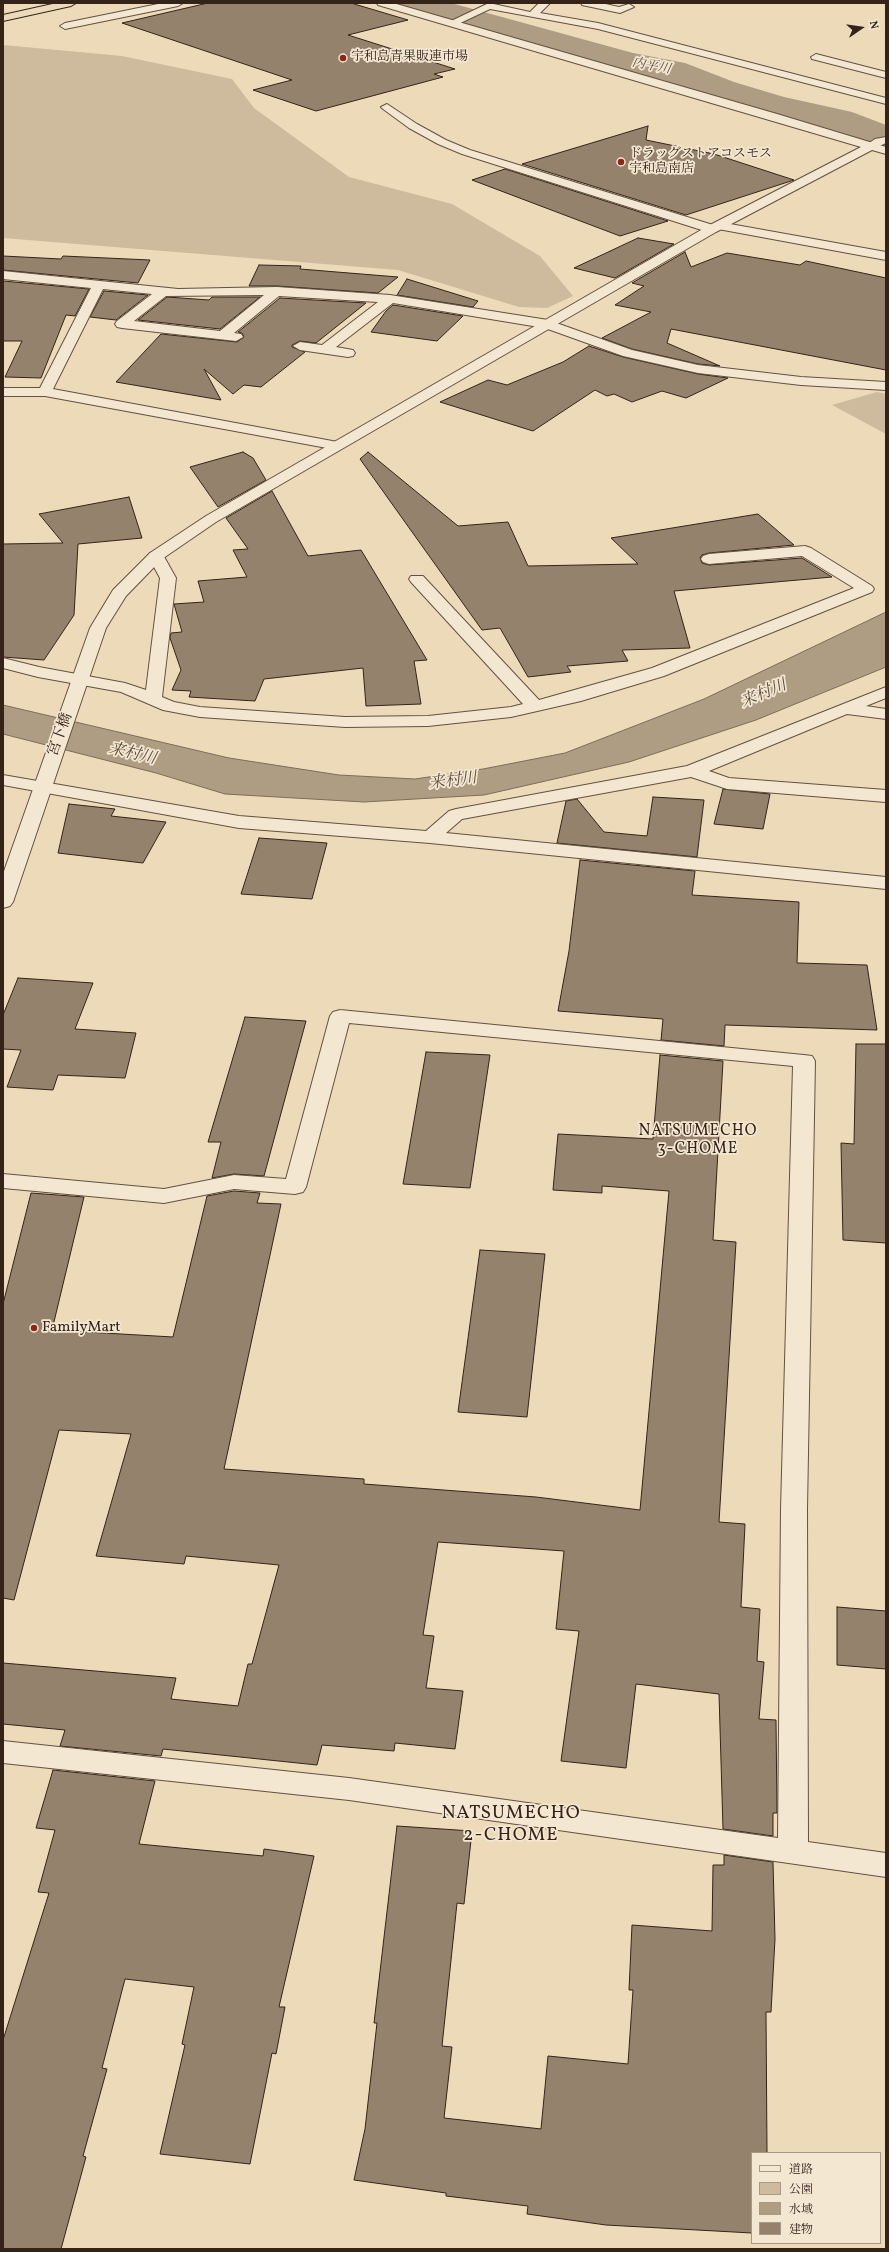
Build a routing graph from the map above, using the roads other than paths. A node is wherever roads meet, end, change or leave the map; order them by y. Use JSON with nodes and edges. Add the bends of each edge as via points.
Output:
{"nodes":[{"id":1,"x":71,"y":3,"type":"edge"},
{"id":2,"x":178,"y":3,"type":"edge"},
{"id":3,"x":382,"y":3,"type":"edge"},
{"id":4,"x":545,"y":3,"type":"edge"},
{"id":5,"x":586,"y":3,"type":"edge"},
{"id":6,"x":490,"y":5,"type":"edge"},
{"id":7,"x":629,"y":7,"type":"dead end"},
{"id":8,"x":532,"y":15,"type":"junction"},
{"id":9,"x":3,"y":18,"type":"edge"},
{"id":10,"x":457,"y":21,"type":"junction"},
{"id":11,"x":65,"y":26,"type":"dead end"},
{"id":12,"x":816,"y":57,"type":"dead end"},
{"id":13,"x":886,"y":75,"type":"edge"},
{"id":14,"x":886,"y":101,"type":"edge"},
{"id":15,"x":387,"y":107,"type":"dead end"},
{"id":16,"x":878,"y":142,"type":"edge"},
{"id":17,"x":886,"y":151,"type":"edge"},
{"id":18,"x":716,"y":227,"type":"junction"},
{"id":19,"x":886,"y":256,"type":"edge"},
{"id":20,"x":3,"y":275,"type":"edge"},
{"id":21,"x":98,"y":286,"type":"junction"},
{"id":22,"x":163,"y":292,"type":"junction"},
{"id":23,"x":278,"y":292,"type":"junction"},
{"id":24,"x":390,"y":299,"type":"junction"},
{"id":25,"x":548,"y":324,"type":"junction"},
{"id":26,"x":300,"y":346,"type":"dead end"},
{"id":27,"x":325,"y":349,"type":"junction"},
{"id":28,"x":348,"y":353,"type":"dead end"},
{"id":29,"x":886,"y":386,"type":"edge"},
{"id":30,"x":3,"y":392,"type":"edge"},
{"id":31,"x":45,"y":392,"type":"junction"},
{"id":32,"x":338,"y":446,"type":"junction"},
{"id":33,"x":156,"y":556,"type":"junction"},
{"id":34,"x":709,"y":559,"type":"dead end"},
{"id":35,"x":417,"y":579,"type":"dead end"},
{"id":36,"x":3,"y":663,"type":"edge"},
{"id":37,"x":78,"y":686,"type":"junction"},
{"id":38,"x":886,"y":692,"type":"edge"},
{"id":39,"x":153,"y":701,"type":"junction"},
{"id":40,"x":535,"y":706,"type":"junction"},
{"id":41,"x":847,"y":709,"type":"junction"},
{"id":42,"x":886,"y":714,"type":"edge"},
{"id":43,"x":692,"y":772,"type":"junction"},
{"id":44,"x":3,"y":780,"type":"edge"},
{"id":45,"x":43,"y":782,"type":"junction"},
{"id":46,"x":886,"y":796,"type":"edge"},
{"id":47,"x":430,"y":837,"type":"junction"},
{"id":48,"x":886,"y":883,"type":"edge"},
{"id":49,"x":3,"y":902,"type":"edge"},
{"id":50,"x":3,"y":1181,"type":"edge"},
{"id":51,"x":3,"y":1752,"type":"edge"},
{"id":52,"x":793,"y":1853,"type":"junction"},
{"id":53,"x":886,"y":1865,"type":"edge"}],
"edges":[{"from":1,"to":9,"type":"highway"},
{"from":2,"to":11,"type":"street"},
{"from":3,"to":10,"type":"street"},
{"from":4,"to":8,"type":"street"},
{"from":5,"to":7,"type":"street","via":[[620,10]]},
{"from":6,"to":8,"type":"street"},
{"from":6,"to":10,"type":"street"},
{"from":8,"to":14,"type":"street","via":[[598,26]]},
{"from":10,"to":16,"type":"street"},
{"from":12,"to":13,"type":"street"},
{"from":15,"to":18,"type":"street","via":[[425,132],[466,152]]},
{"from":16,"to":17,"type":"street"},
{"from":16,"to":18,"type":"street","name":"宮下橋"},
{"from":18,"to":19,"type":"street"},
{"from":18,"to":25,"type":"street","name":"宮下橋"},
{"from":20,"to":21,"type":"street"},
{"from":21,"to":22,"type":"street"},
{"from":21,"to":31,"type":"street"},
{"from":22,"to":23,"type":"street"},
{"from":22,"to":23,"type":"street","via":[[122,324],[229,336]]},
{"from":23,"to":24,"type":"street"},
{"from":24,"to":25,"type":"street"},
{"from":24,"to":27,"type":"street"},
{"from":25,"to":29,"type":"street","via":[[628,353],[698,369],[801,381]]},
{"from":25,"to":32,"type":"street","name":"宮下橋"},
{"from":26,"to":27,"type":"street"},
{"from":27,"to":28,"type":"street"},
{"from":30,"to":31,"type":"street"},
{"from":31,"to":32,"type":"street"},
{"from":32,"to":33,"type":"street","name":"宮下橋","via":[[211,519]]},
{"from":33,"to":37,"type":"street","name":"宮下橋","via":[[119,593],[98,628]]},
{"from":33,"to":39,"type":"street","via":[[168,578]]},
{"from":34,"to":40,"type":"street","via":[[805,551],[866,589],[658,672]]},
{"from":35,"to":40,"type":"street"},
{"from":36,"to":37,"type":"street"},
{"from":37,"to":39,"type":"street","via":[[125,688]]},
{"from":37,"to":45,"type":"street","name":"宮下橋"},
{"from":38,"to":41,"type":"street"},
{"from":39,"to":40,"type":"street","via":[[200,712],[345,722],[428,721],[511,712]]},
{"from":41,"to":42,"type":"street"},
{"from":41,"to":43,"type":"street"},
{"from":43,"to":46,"type":"street","via":[[727,783]]},
{"from":43,"to":47,"type":"street","via":[[456,816]]},
{"from":44,"to":45,"type":"street"},
{"from":45,"to":47,"type":"street","via":[[239,822]]},
{"from":45,"to":49,"type":"street","name":"宮下橋"},
{"from":47,"to":48,"type":"street"},
{"from":50,"to":52,"type":"street","via":[[164,1196],[234,1182],[295,1187],[340,1016],[804,1061],[794,1501]]},
{"from":51,"to":52,"type":"street","via":[[349,1789]]},
{"from":52,"to":53,"type":"street"}]}
